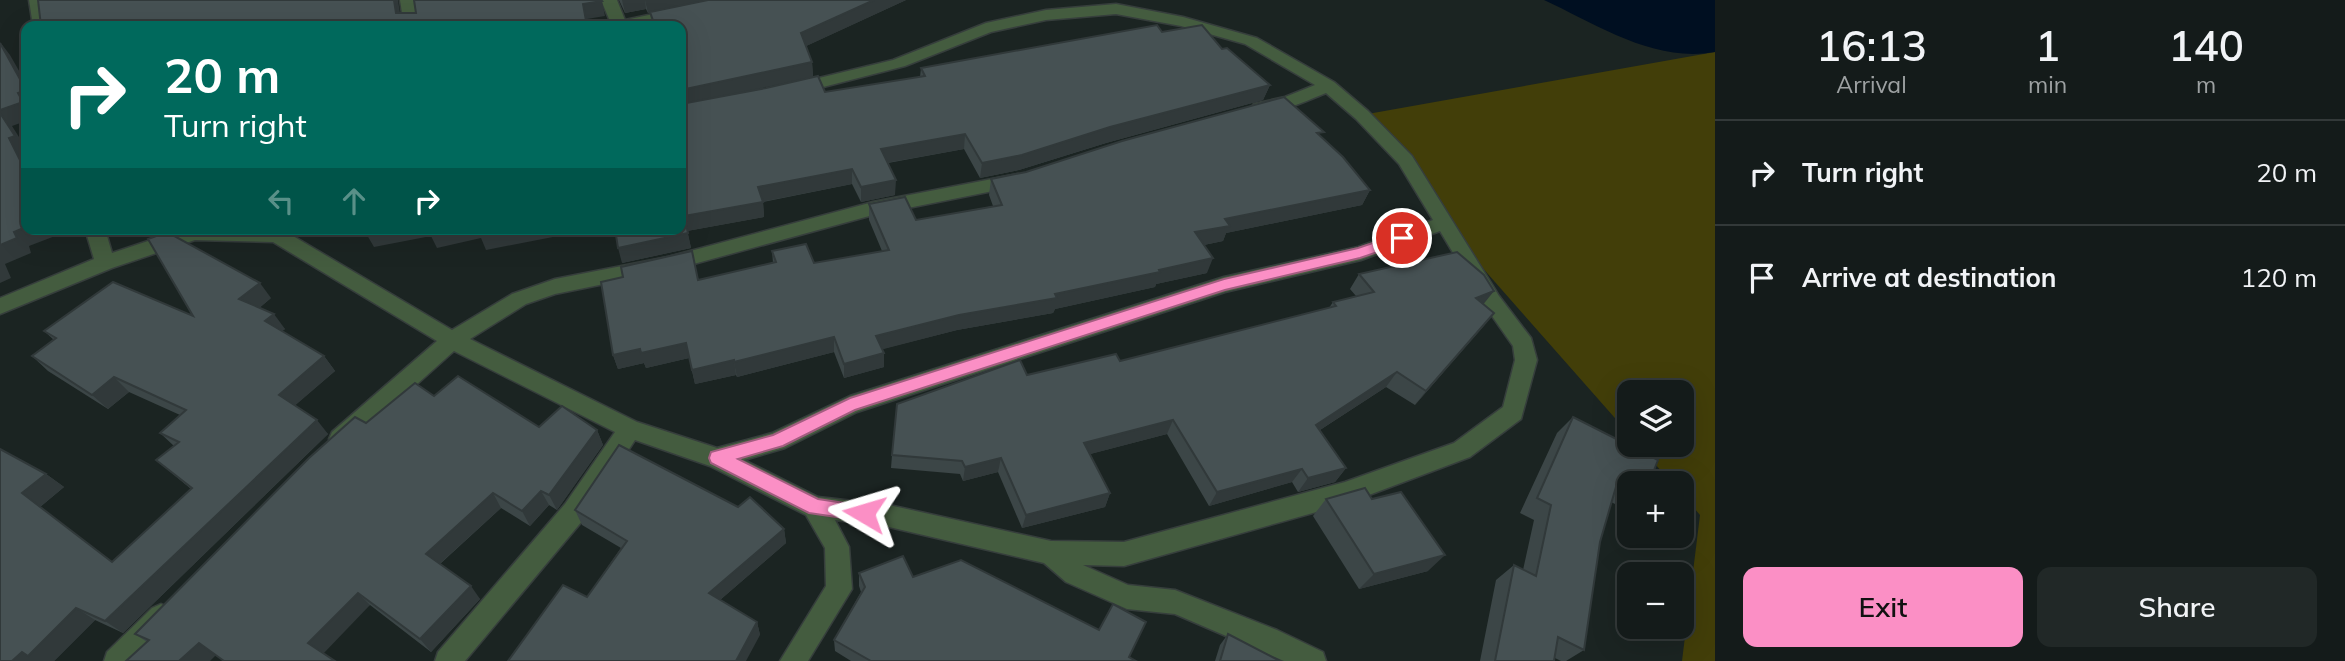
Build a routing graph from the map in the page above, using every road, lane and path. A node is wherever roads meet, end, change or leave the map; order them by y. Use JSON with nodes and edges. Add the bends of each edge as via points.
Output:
{"nodes":[{"id":1,"x":37,"y":0,"type":"edge"},
{"id":2,"x":408,"y":0,"type":"edge"},
{"id":3,"x":609,"y":0,"type":"edge"},
{"id":4,"x":690,"y":12,"type":"edge"},
{"id":5,"x":40,"y":21,"type":"edge"},
{"id":6,"x":411,"y":21,"type":"edge"},
{"id":7,"x":619,"y":21,"type":"edge"},
{"id":8,"x":646,"y":21,"type":"edge"},
{"id":9,"x":1328,"y":86,"type":"junction"},
{"id":10,"x":778,"y":94,"type":"edge"},
{"id":11,"x":1245,"y":111,"type":"edge"},
{"id":12,"x":1034,"y":174,"type":"edge"},
{"id":13,"x":1443,"y":222,"type":"junction"},
{"id":14,"x":96,"y":235,"type":"edge"},
{"id":15,"x":188,"y":235,"type":"edge"},
{"id":16,"x":288,"y":235,"type":"edge"},
{"id":17,"x":105,"y":263,"type":"junction"},
{"id":18,"x":0,"y":306,"type":"edge"},
{"id":19,"x":454,"y":341,"type":"junction"},
{"id":20,"x":630,"y":429,"type":"junction"},
{"id":21,"x":322,"y":456,"type":"edge"},
{"id":22,"x":717,"y":458,"type":"junction"},
{"id":23,"x":815,"y":507,"type":"junction"},
{"id":24,"x":1051,"y":553,"type":"junction"},
{"id":25,"x":174,"y":604,"type":"edge"},
{"id":26,"x":117,"y":661,"type":"edge"},
{"id":27,"x":448,"y":661,"type":"edge"},
{"id":28,"x":793,"y":661,"type":"edge"},
{"id":29,"x":1313,"y":661,"type":"edge"}],
"edges":[{"from":1,"to":5,"type":"lane"},
{"from":2,"to":6,"type":"lane"},
{"from":3,"to":7,"type":"lane"},
{"from":4,"to":8,"type":"lane"},
{"from":9,"to":10,"type":"lane","via":[[1251,41],[1116,9],[1046,15],[986,28],[899,63]]},
{"from":9,"to":11,"type":"lane"},
{"from":9,"to":13,"type":"lane","via":[[1406,160]]},
{"from":12,"to":19,"type":"lane","via":[[850,214],[668,264],[568,284],[521,298]]},
{"from":13,"to":22,"type":"lane","via":[[1360,253],[1224,285],[850,405],[777,441]]},
{"from":13,"to":24,"type":"lane","via":[[1523,344],[1526,360],[1513,412],[1462,450],[1345,493],[1124,554]]},
{"from":14,"to":17,"type":"lane"},
{"from":15,"to":17,"type":"lane"},
{"from":16,"to":19,"type":"lane"},
{"from":17,"to":18,"type":"lane"},
{"from":19,"to":20,"type":"lane"},
{"from":19,"to":21,"type":"lane"},
{"from":20,"to":22,"type":"lane"},
{"from":20,"to":27,"type":"lane","via":[[574,512]]},
{"from":22,"to":23,"type":"lane"},
{"from":23,"to":24,"type":"lane","via":[[889,516]]},
{"from":23,"to":28,"type":"lane","via":[[837,547],[839,589]]},
{"from":24,"to":29,"type":"lane","via":[[1074,574],[1127,597],[1175,602]]},
{"from":25,"to":26,"type":"lane"}]}
